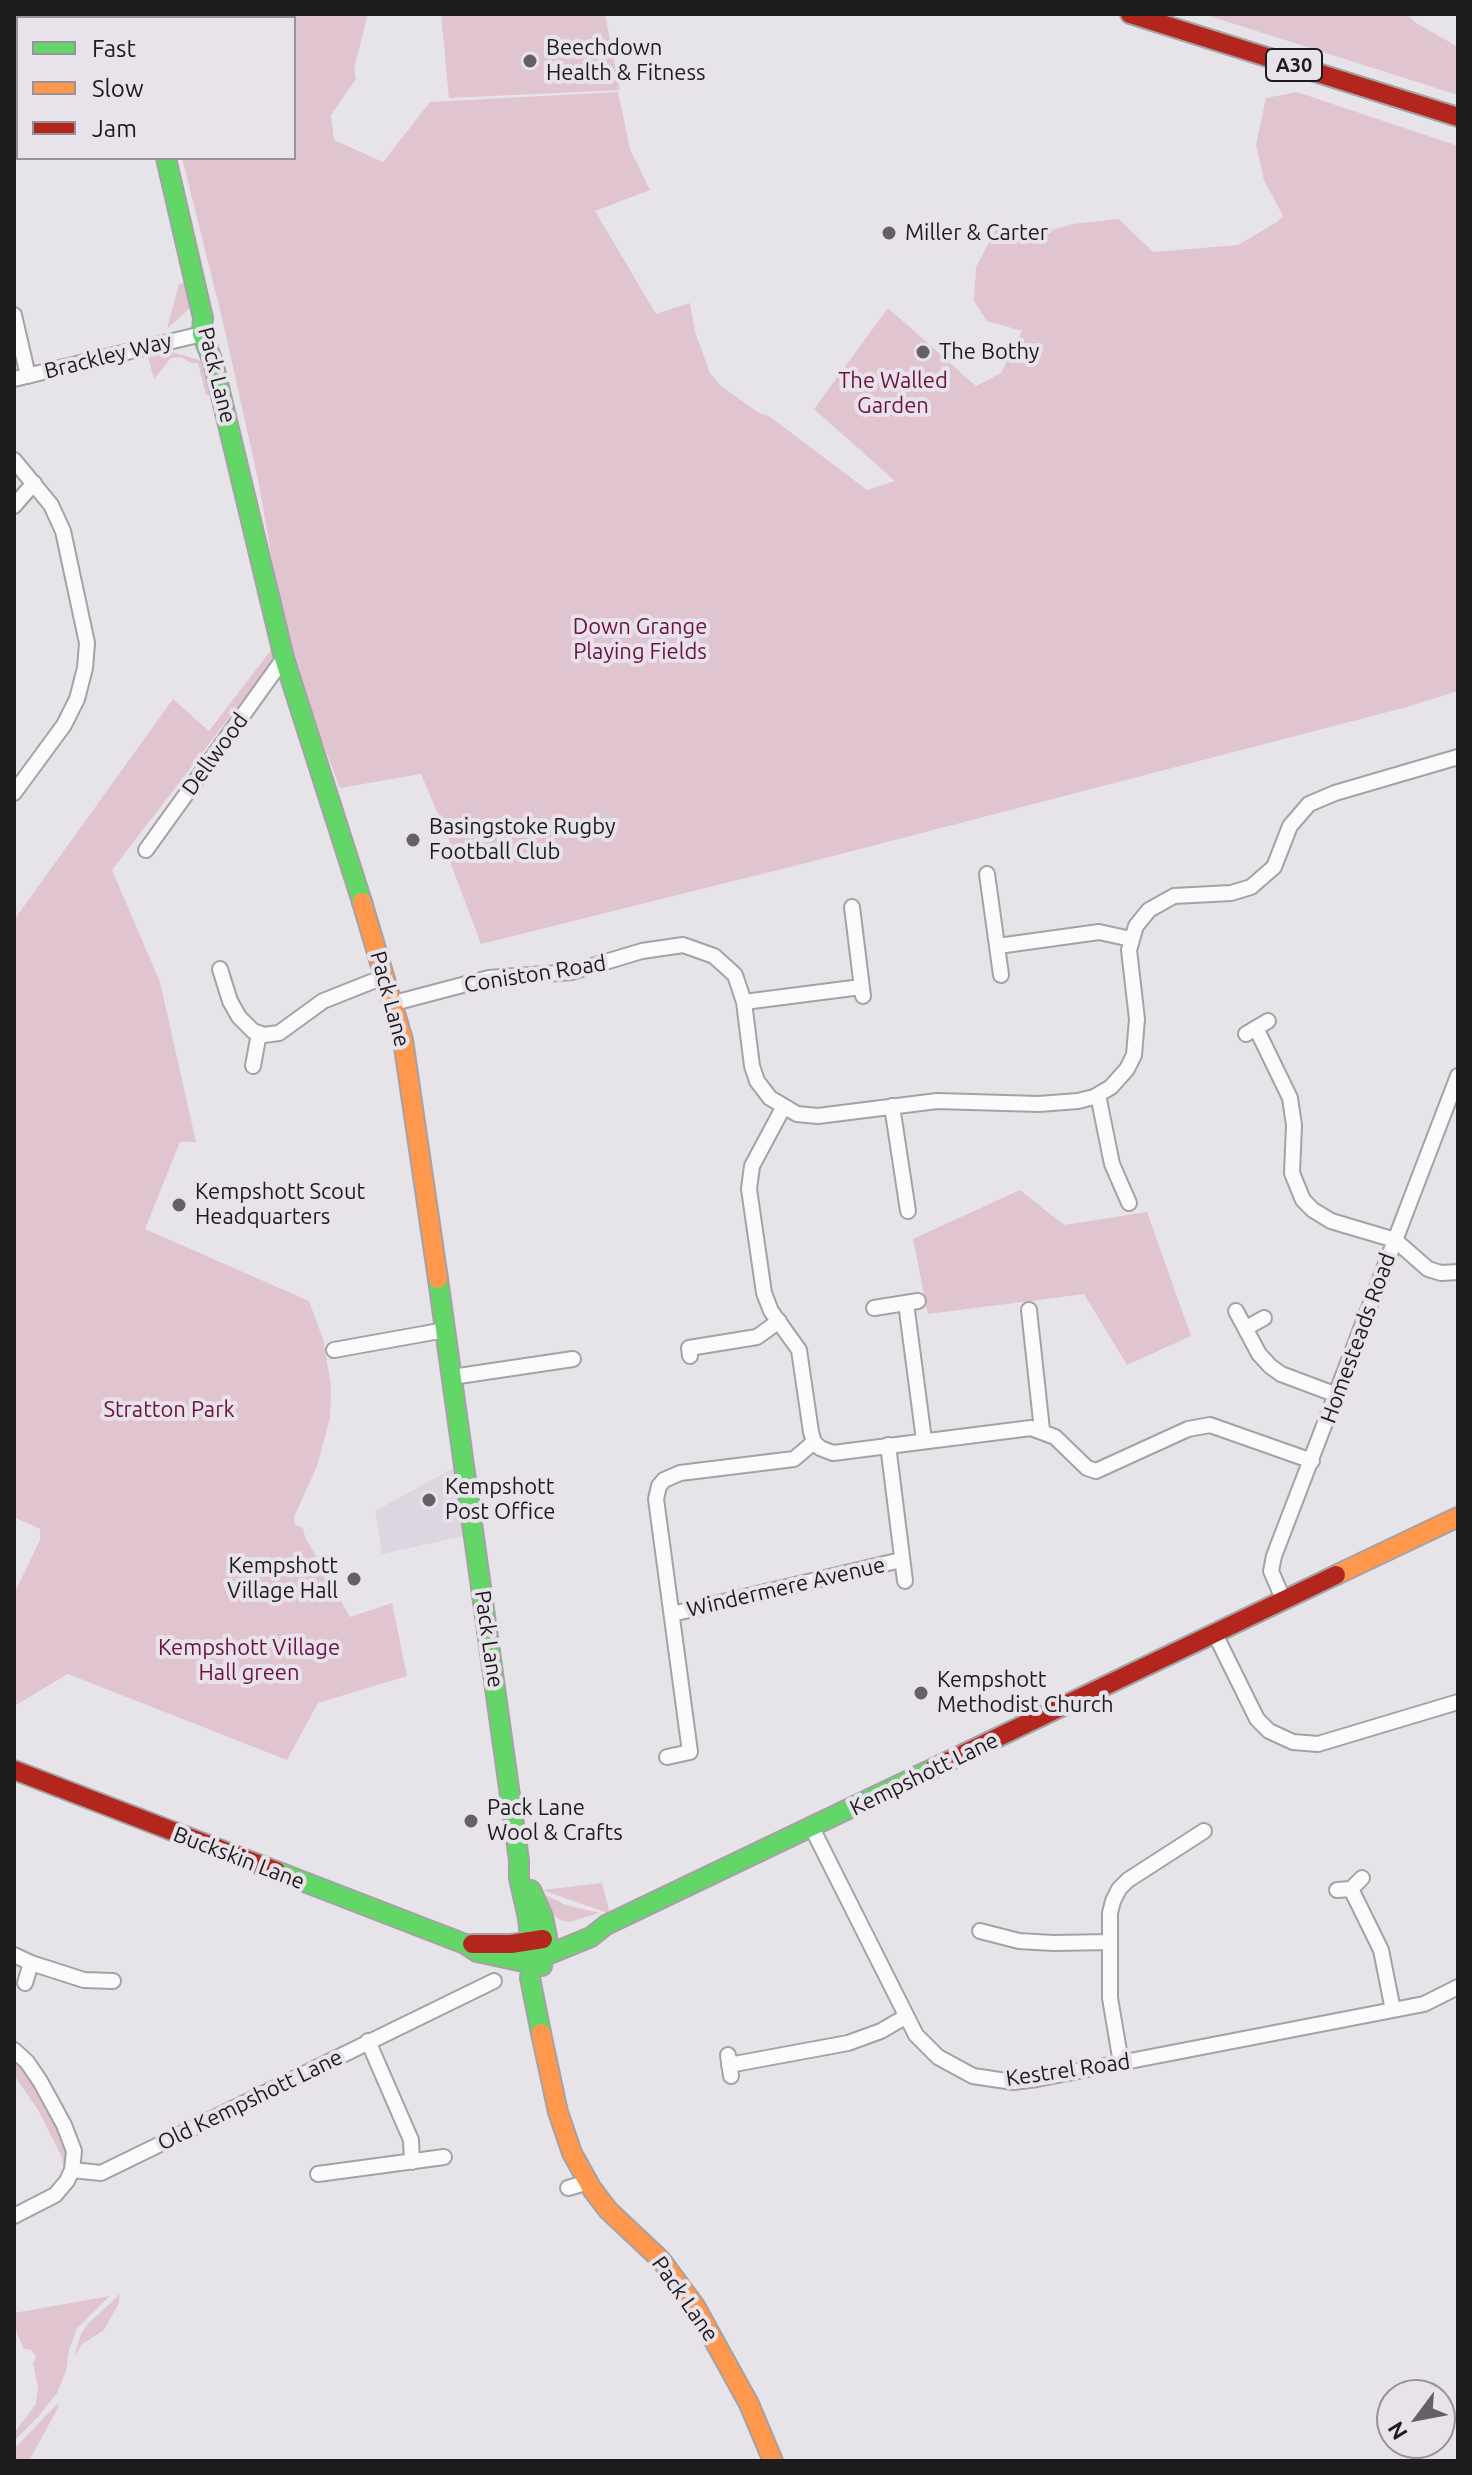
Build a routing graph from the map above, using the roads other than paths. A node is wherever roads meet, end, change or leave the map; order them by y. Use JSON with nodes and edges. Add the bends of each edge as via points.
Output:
{"nodes":[{"id":1,"x":1130,"y":14,"type":"edge"},
{"id":2,"x":1458,"y":117,"type":"edge"},
{"id":3,"x":166,"y":160,"type":"edge"},
{"id":4,"x":14,"y":315,"type":"edge"},
{"id":5,"x":202,"y":334,"type":"junction"},
{"id":6,"x":21,"y":377,"type":"edge"},
{"id":7,"x":14,"y":460,"type":"edge"},
{"id":8,"x":34,"y":483,"type":"junction"},
{"id":9,"x":14,"y":506,"type":"edge"},
{"id":10,"x":284,"y":658,"type":"junction"},
{"id":11,"x":1458,"y":757,"type":"edge"},
{"id":12,"x":14,"y":793,"type":"edge"},
{"id":13,"x":146,"y":850,"type":"dead end"},
{"id":14,"x":992,"y":882,"type":"dead end"},
{"id":15,"x":852,"y":907,"type":"dead end"},
{"id":16,"x":1131,"y":939,"type":"junction"},
{"id":17,"x":998,"y":946,"type":"junction"},
{"id":18,"x":203,"y":974,"type":"dead end"},
{"id":19,"x":1001,"y":975,"type":"dead end"},
{"id":20,"x":386,"y":976,"type":"junction"},
{"id":21,"x":744,"y":1002,"type":"junction"},
{"id":22,"x":394,"y":1003,"type":"junction"},
{"id":23,"x":1257,"y":1027,"type":"dead end"},
{"id":24,"x":259,"y":1033,"type":"junction"},
{"id":25,"x":253,"y":1066,"type":"dead end"},
{"id":26,"x":1458,"y":1076,"type":"edge"},
{"id":27,"x":1098,"y":1095,"type":"junction"},
{"id":28,"x":892,"y":1106,"type":"junction"},
{"id":29,"x":783,"y":1108,"type":"junction"},
{"id":30,"x":1130,"y":1195,"type":"dead end"},
{"id":31,"x":907,"y":1211,"type":"dead end"},
{"id":32,"x":1395,"y":1240,"type":"junction"},
{"id":33,"x":1458,"y":1272,"type":"edge"},
{"id":34,"x":874,"y":1308,"type":"dead end"},
{"id":35,"x":1028,"y":1310,"type":"dead end"},
{"id":36,"x":1236,"y":1311,"type":"dead end"},
{"id":37,"x":1264,"y":1318,"type":"dead end"},
{"id":38,"x":779,"y":1321,"type":"junction"},
{"id":39,"x":1246,"y":1328,"type":"junction"},
{"id":40,"x":445,"y":1330,"type":"junction"},
{"id":41,"x":334,"y":1350,"type":"dead end"},
{"id":42,"x":690,"y":1356,"type":"dead end"},
{"id":43,"x":573,"y":1359,"type":"dead end"},
{"id":44,"x":452,"y":1377,"type":"junction"},
{"id":45,"x":1337,"y":1395,"type":"junction"},
{"id":46,"x":1042,"y":1430,"type":"junction"},
{"id":47,"x":924,"y":1440,"type":"junction"},
{"id":48,"x":814,"y":1442,"type":"junction"},
{"id":49,"x":888,"y":1445,"type":"junction"},
{"id":50,"x":1312,"y":1461,"type":"junction"},
{"id":51,"x":1458,"y":1517,"type":"edge"},
{"id":52,"x":901,"y":1560,"type":"junction"},
{"id":53,"x":905,"y":1581,"type":"dead end"},
{"id":54,"x":1284,"y":1601,"type":"junction"},
{"id":55,"x":672,"y":1614,"type":"junction"},
{"id":56,"x":1215,"y":1634,"type":"junction"},
{"id":57,"x":1458,"y":1702,"type":"edge"},
{"id":58,"x":667,"y":1757,"type":"dead end"},
{"id":59,"x":14,"y":1770,"type":"edge"},
{"id":60,"x":812,"y":1828,"type":"junction"},
{"id":61,"x":1207,"y":1829,"type":"dead end"},
{"id":62,"x":1350,"y":1886,"type":"dead end"},
{"id":63,"x":986,"y":1938,"type":"dead end"},
{"id":64,"x":1110,"y":1942,"type":"junction"},
{"id":65,"x":539,"y":1948,"type":"junction"},
{"id":66,"x":14,"y":1955,"type":"edge"},
{"id":67,"x":31,"y":1963,"type":"junction"},
{"id":68,"x":113,"y":1981,"type":"dead end"},
{"id":69,"x":494,"y":1981,"type":"dead end"},
{"id":70,"x":25,"y":1983,"type":"dead end"},
{"id":71,"x":1458,"y":1987,"type":"edge"},
{"id":72,"x":1393,"y":2010,"type":"junction"},
{"id":73,"x":905,"y":2017,"type":"junction"},
{"id":74,"x":368,"y":2041,"type":"junction"},
{"id":75,"x":14,"y":2050,"type":"edge"},
{"id":76,"x":1121,"y":2063,"type":"junction"},
{"id":77,"x":729,"y":2065,"type":"dead end"},
{"id":78,"x":444,"y":2157,"type":"dead end"},
{"id":79,"x":412,"y":2162,"type":"junction"},
{"id":80,"x":72,"y":2170,"type":"junction"},
{"id":81,"x":318,"y":2174,"type":"dead end"},
{"id":82,"x":589,"y":2182,"type":"junction"},
{"id":83,"x":568,"y":2188,"type":"dead end"},
{"id":84,"x":14,"y":2216,"type":"edge"},
{"id":85,"x":773,"y":2461,"type":"edge"}],
"edges":[{"from":1,"to":2,"type":"street","number":"A30"},
{"from":3,"to":5,"type":"street","name":"Pack Lane","via":[[203,318]]},
{"from":4,"to":6,"type":"street"},
{"from":5,"to":6,"type":"street","name":"Brackley Way"},
{"from":5,"to":10,"type":"street","name":"Pack Lane"},
{"from":7,"to":8,"type":"street"},
{"from":8,"to":9,"type":"street"},
{"from":8,"to":12,"type":"street","via":[[63,531],[87,643],[77,699]]},
{"from":10,"to":13,"type":"street","name":"Dellwood"},
{"from":10,"to":20,"type":"street","name":"Pack Lane"},
{"from":11,"to":16,"type":"street","via":[[1315,801],[1293,821],[1274,867],[1258,884],[1238,892],[1168,898],[1144,914]]},
{"from":14,"to":17,"type":"street"},
{"from":15,"to":21,"type":"street","via":[[862,991]]},
{"from":16,"to":17,"type":"street","via":[[1099,932]]},
{"from":16,"to":27,"type":"street","via":[[1136,1049],[1123,1075]]},
{"from":17,"to":19,"type":"street"},
{"from":18,"to":24,"type":"street","via":[[224,968],[234,1009]]},
{"from":20,"to":22,"type":"street","name":"Pack Lane"},
{"from":20,"to":24,"type":"street","via":[[323,1001],[279,1033]]},
{"from":21,"to":22,"type":"street","name":"Coniston Road","via":[[735,975],[725,964],[706,951],[683,945],[572,972],[489,978]]},
{"from":21,"to":29,"type":"street","name":"Coniston Road","via":[[754,1074]]},
{"from":22,"to":40,"type":"street","name":"Pack Lane"},
{"from":23,"to":32,"type":"street","via":[[1290,1098],[1292,1173],[1303,1200],[1331,1221]]},
{"from":24,"to":25,"type":"street"},
{"from":26,"to":32,"type":"street","name":"Homesteads Road"},
{"from":27,"to":28,"type":"street","via":[[1058,1103],[937,1101]]},
{"from":27,"to":30,"type":"street","via":[[1112,1164]]},
{"from":28,"to":29,"type":"street","via":[[811,1116]]},
{"from":28,"to":31,"type":"street"},
{"from":29,"to":38,"type":"street","via":[[749,1179],[764,1293]]},
{"from":32,"to":33,"type":"street","via":[[1428,1269]]},
{"from":32,"to":45,"type":"street","name":"Homesteads Road"},
{"from":34,"to":47,"type":"street","via":[[912,1302]]},
{"from":35,"to":46,"type":"street"},
{"from":36,"to":39,"type":"street"},
{"from":37,"to":39,"type":"street"},
{"from":38,"to":42,"type":"street","via":[[757,1337],[689,1348]]},
{"from":38,"to":48,"type":"street","via":[[799,1350]]},
{"from":39,"to":45,"type":"street","via":[[1259,1354],[1276,1371]]},
{"from":40,"to":41,"type":"street"},
{"from":40,"to":44,"type":"street","name":"Pack Lane"},
{"from":43,"to":44,"type":"street"},
{"from":44,"to":65,"type":"street","name":"Pack Lane","via":[[519,1878]]},
{"from":45,"to":50,"type":"street","name":"Homesteads Road"},
{"from":46,"to":47,"type":"street"},
{"from":46,"to":50,"type":"street","via":[[1093,1471],[1205,1425]]},
{"from":47,"to":49,"type":"street"},
{"from":48,"to":49,"type":"street","via":[[833,1453]]},
{"from":48,"to":55,"type":"street","name":"Windermere Avenue","via":[[794,1459],[680,1473],[661,1483],[656,1499]]},
{"from":49,"to":52,"type":"street","name":"Windermere Avenue"},
{"from":50,"to":54,"type":"street","name":"Homesteads Road","via":[[1272,1563]]},
{"from":51,"to":54,"type":"street","name":"Kempshott Lane"},
{"from":52,"to":53,"type":"street","name":"Windermere Avenue"},
{"from":52,"to":55,"type":"street","name":"Windermere Avenue"},
{"from":54,"to":56,"type":"street","name":"Kempshott Lane"},
{"from":55,"to":58,"type":"street","name":"Windermere Avenue","via":[[690,1752]]},
{"from":56,"to":57,"type":"street","via":[[1257,1719],[1293,1742],[1318,1744]]},
{"from":56,"to":60,"type":"street","name":"Kempshott Lane"},
{"from":59,"to":65,"type":"street","name":"Buckskin Lane","via":[[477,1952],[503,1959]]},
{"from":60,"to":65,"type":"street","name":"Kempshott Lane","via":[[606,1925],[591,1937]]},
{"from":60,"to":73,"type":"street","name":"Kestrel Road"},
{"from":61,"to":64,"type":"street","via":[[1119,1889],[1111,1906]]},
{"from":62,"to":72,"type":"street","via":[[1381,1950]]},
{"from":63,"to":64,"type":"street"},
{"from":64,"to":76,"type":"street","via":[[1111,2011]]},
{"from":65,"to":82,"type":"street","name":"Pack Lane","via":[[539,2013],[558,2112]]},
{"from":66,"to":67,"type":"street"},
{"from":67,"to":68,"type":"street","via":[[84,1980]]},
{"from":67,"to":70,"type":"street"},
{"from":69,"to":74,"type":"street","name":"Old Kempshott Lane"},
{"from":71,"to":72,"type":"street","name":"Kestrel Road","via":[[1433,2001]]},
{"from":72,"to":76,"type":"street","name":"Kestrel Road"},
{"from":73,"to":76,"type":"street","name":"Kestrel Road","via":[[938,2057],[985,2078],[1026,2081]]},
{"from":73,"to":77,"type":"street","via":[[848,2043]]},
{"from":74,"to":79,"type":"street","via":[[411,2140]]},
{"from":74,"to":80,"type":"street","name":"Old Kempshott Lane","via":[[101,2173]]},
{"from":75,"to":80,"type":"street","via":[[40,2081],[73,2143]]},
{"from":78,"to":79,"type":"street"},
{"from":79,"to":81,"type":"street"},
{"from":80,"to":84,"type":"street","via":[[55,2195]]},
{"from":82,"to":83,"type":"street"},
{"from":82,"to":85,"type":"street","name":"Pack Lane","via":[[608,2210],[661,2260],[695,2306],[743,2391]]}]}
